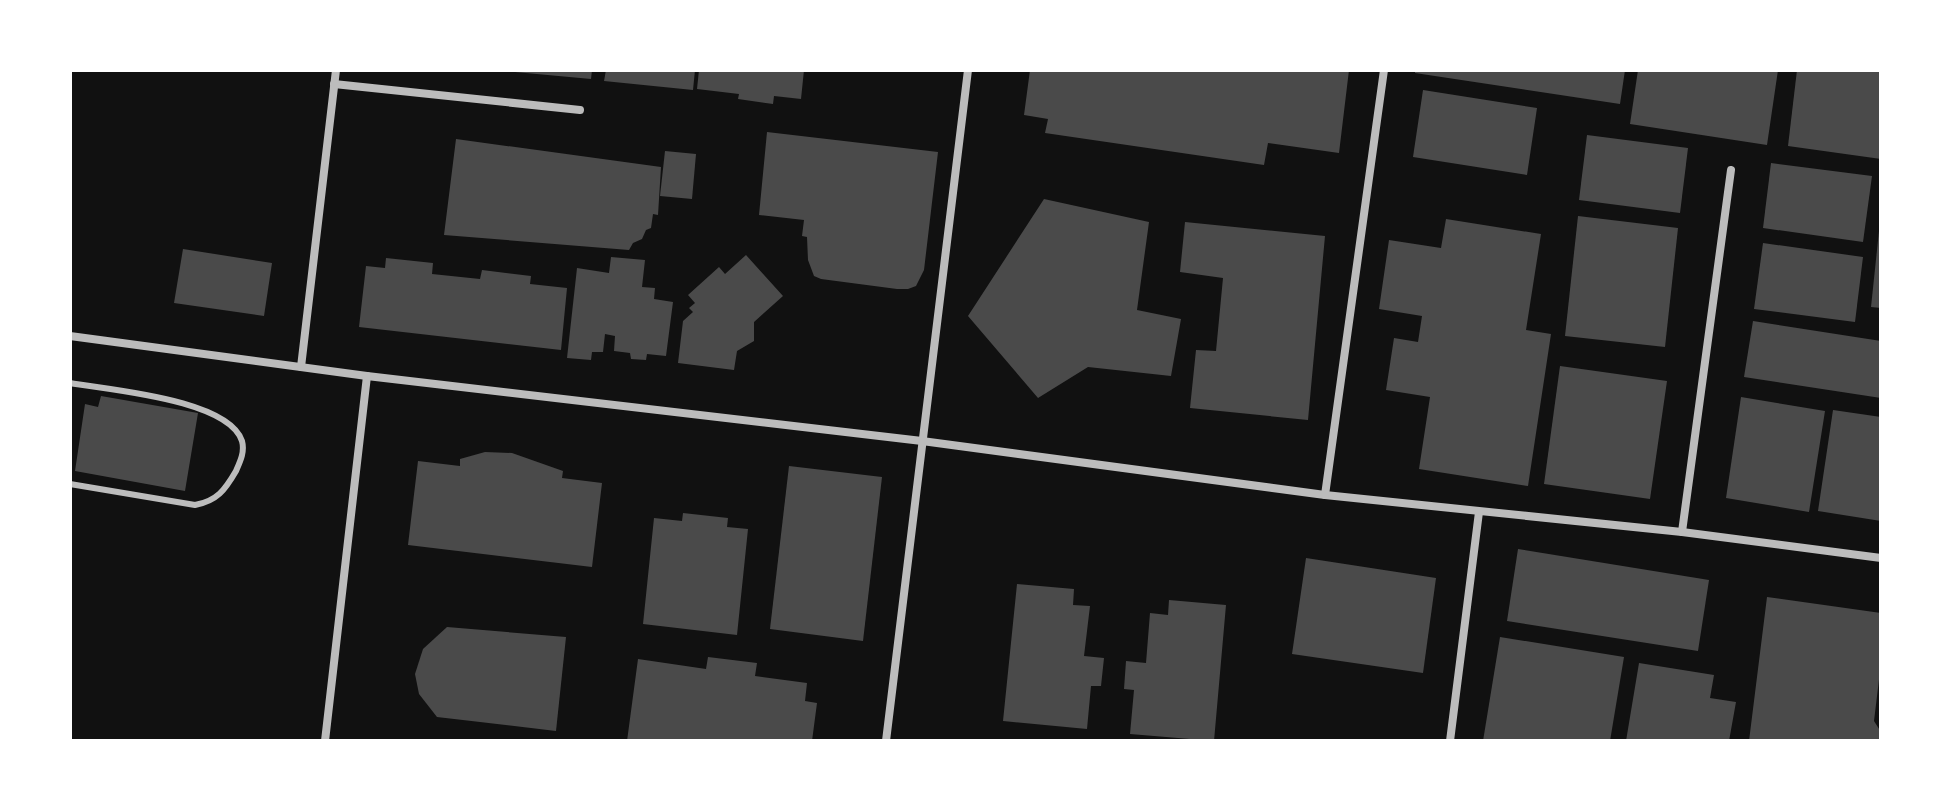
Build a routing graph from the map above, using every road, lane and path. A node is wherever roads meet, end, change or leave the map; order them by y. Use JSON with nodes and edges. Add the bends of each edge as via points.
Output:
{"nodes":[{"id":1,"x":336,"y":70,"type":"edge"},
{"id":2,"x":968,"y":70,"type":"edge"},
{"id":3,"x":1384,"y":70,"type":"edge"},
{"id":4,"x":334,"y":84,"type":"junction"},
{"id":5,"x":580,"y":110,"type":"dead end"},
{"id":6,"x":1731,"y":170,"type":"dead end"},
{"id":7,"x":70,"y":336,"type":"edge"},
{"id":8,"x":301,"y":367,"type":"junction"},
{"id":9,"x":367,"y":376,"type":"junction"},
{"id":10,"x":70,"y":383,"type":"edge"},
{"id":11,"x":922,"y":441,"type":"junction"},
{"id":12,"x":70,"y":484,"type":"edge"},
{"id":13,"x":1325,"y":495,"type":"junction"},
{"id":14,"x":1479,"y":512,"type":"junction"},
{"id":15,"x":1682,"y":532,"type":"junction"},
{"id":16,"x":1881,"y":558,"type":"edge"},
{"id":17,"x":325,"y":741,"type":"edge"},
{"id":18,"x":886,"y":741,"type":"edge"},
{"id":19,"x":1450,"y":741,"type":"edge"}],
"edges":[{"from":1,"to":4,"type":"street"},
{"from":2,"to":11,"type":"street"},
{"from":3,"to":13,"type":"street"},
{"from":4,"to":5,"type":"street"},
{"from":4,"to":8,"type":"street"},
{"from":6,"to":15,"type":"street"},
{"from":7,"to":8,"type":"street"},
{"from":8,"to":9,"type":"street"},
{"from":9,"to":11,"type":"street"},
{"from":9,"to":17,"type":"street"},
{"from":10,"to":12,"type":"lane","via":[[156,396],[210,413],[237,433],[243,451],[217,497],[195,505]]},
{"from":11,"to":13,"type":"street"},
{"from":11,"to":18,"type":"street"},
{"from":13,"to":14,"type":"street"},
{"from":14,"to":15,"type":"street"},
{"from":14,"to":19,"type":"street"},
{"from":15,"to":16,"type":"street"}]}
